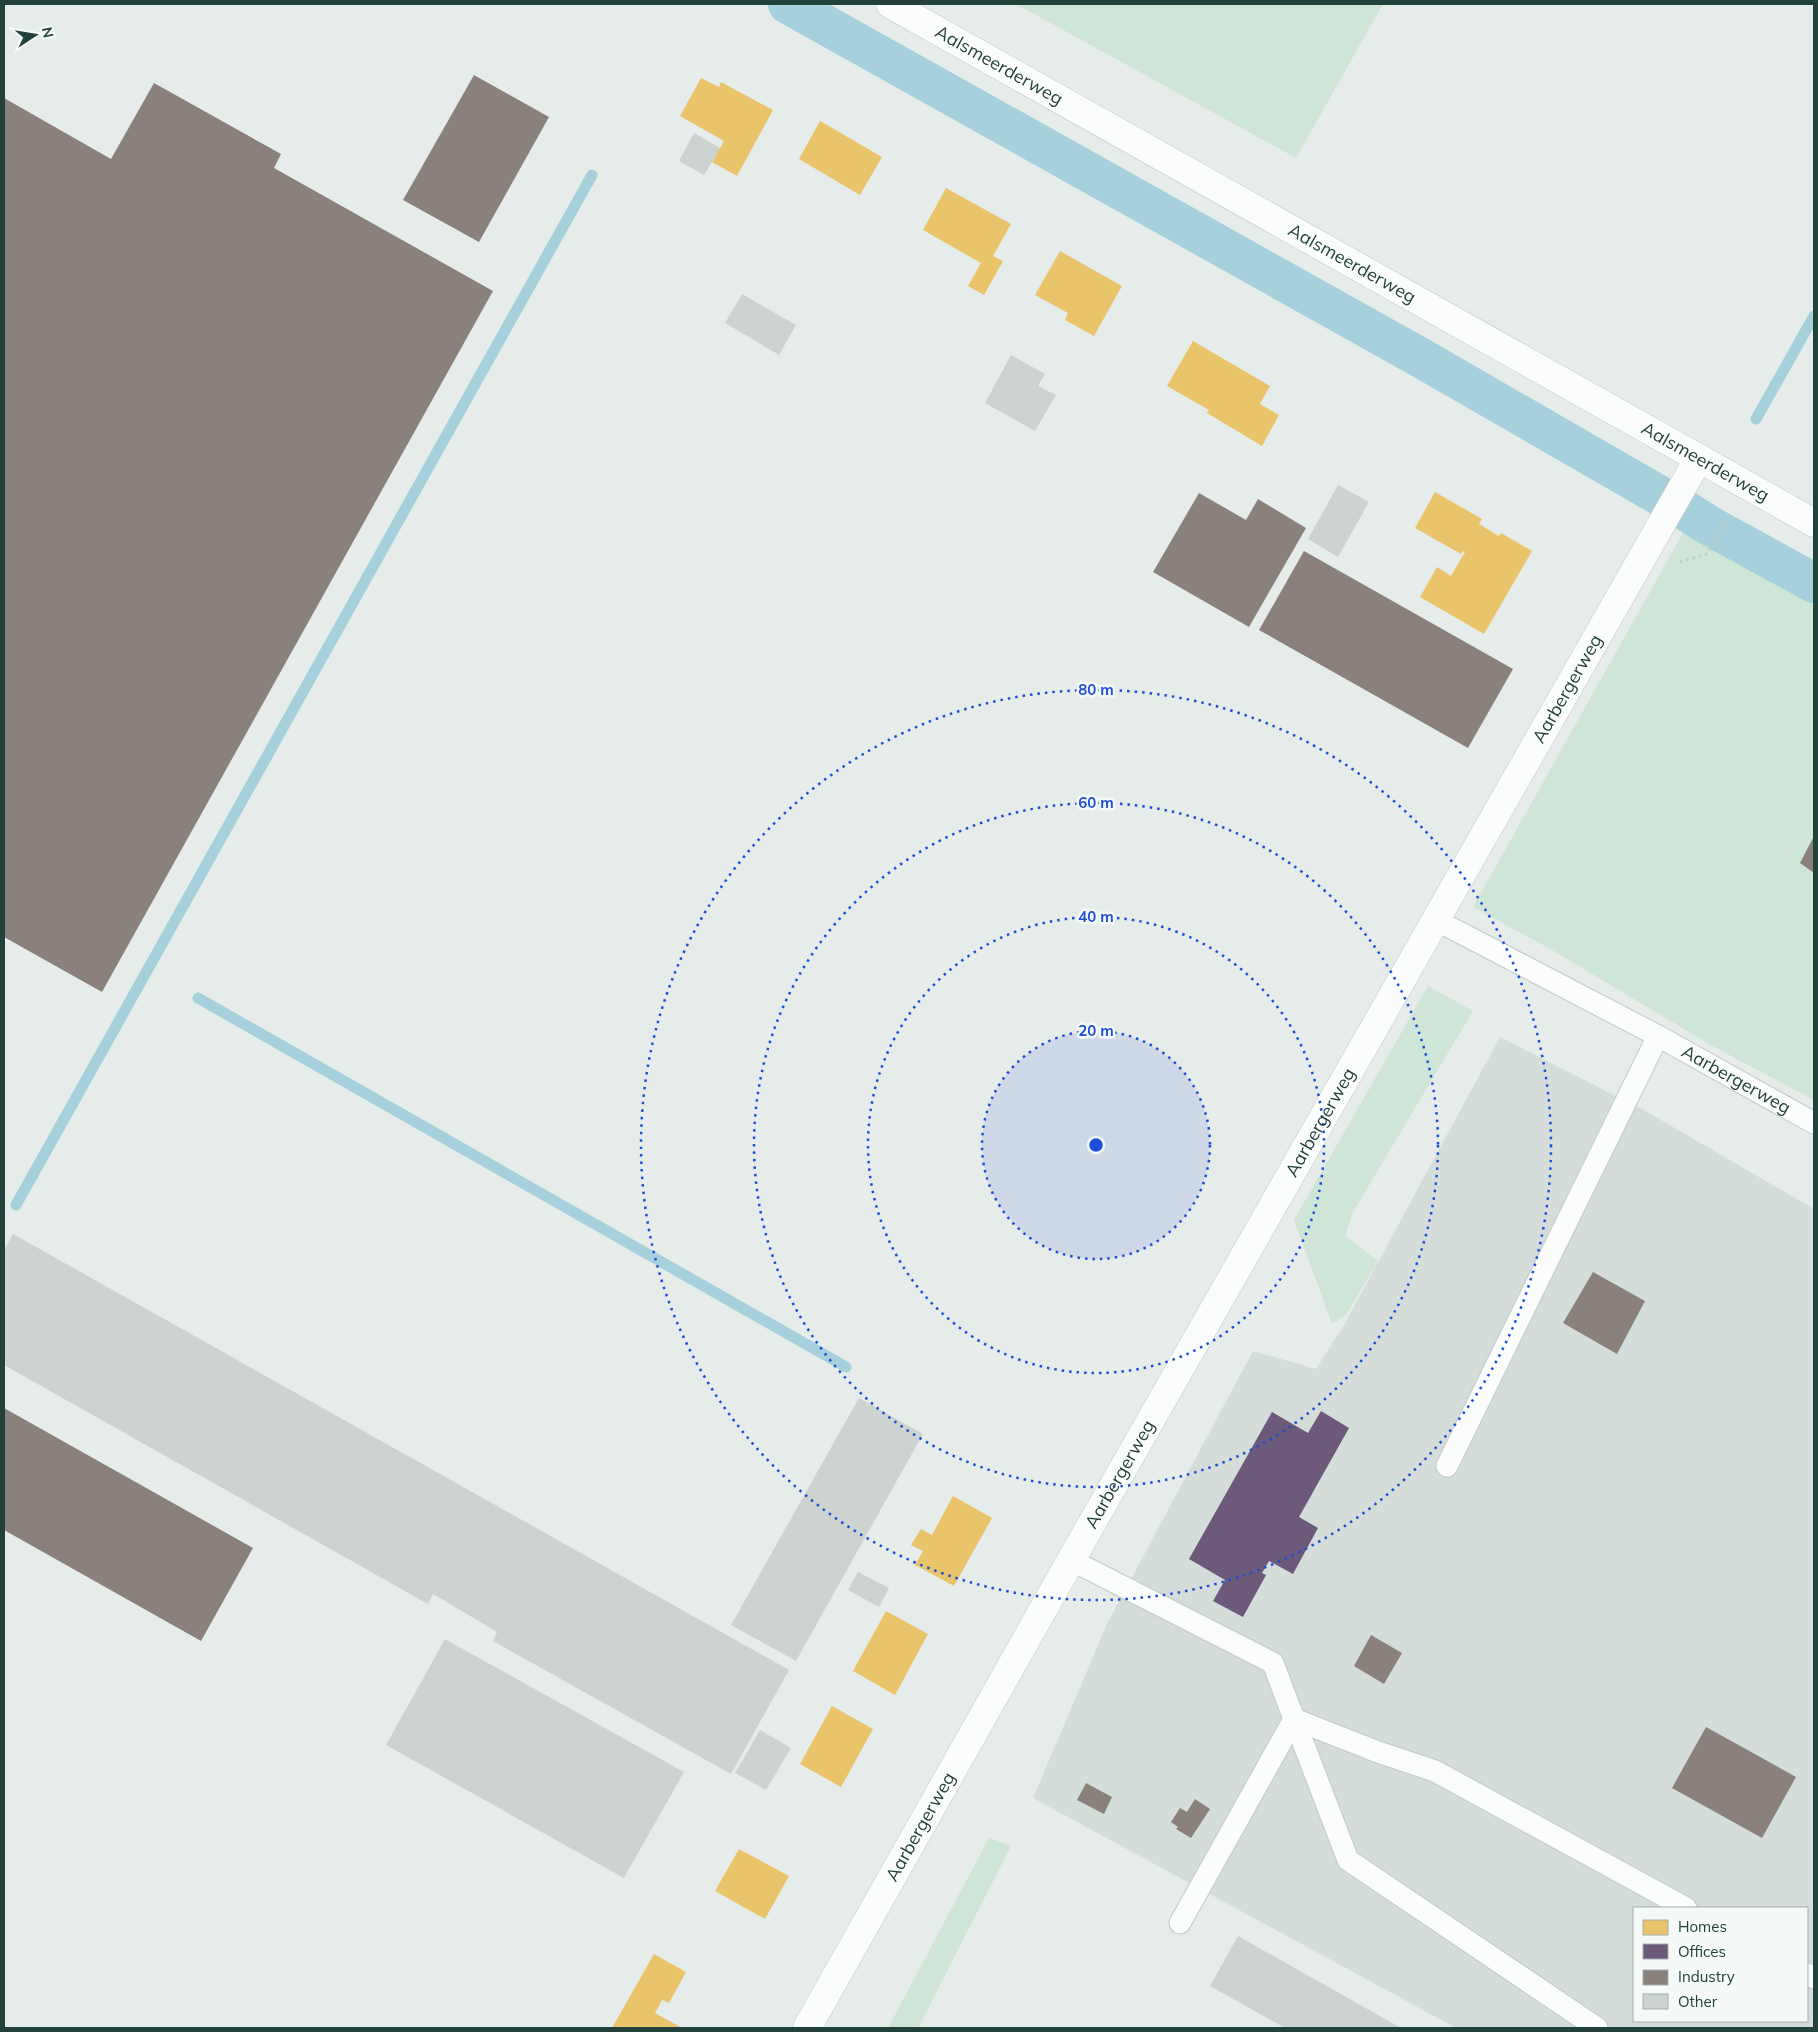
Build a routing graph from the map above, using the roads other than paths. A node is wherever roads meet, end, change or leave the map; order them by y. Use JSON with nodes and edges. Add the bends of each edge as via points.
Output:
{"nodes":[{"id":1,"x":890,"y":4,"type":"edge"},
{"id":2,"x":1698,"y":458,"type":"junction"},
{"id":3,"x":1814,"y":524,"type":"edge"},
{"id":4,"x":1436,"y":920,"type":"junction"},
{"id":5,"x":1658,"y":1036,"type":"junction"},
{"id":6,"x":1814,"y":1123,"type":"edge"},
{"id":7,"x":1447,"y":1466,"type":"dead end"},
{"id":8,"x":1070,"y":1560,"type":"junction"},
{"id":9,"x":1294,"y":1719,"type":"junction"},
{"id":10,"x":1684,"y":1907,"type":"edge"},
{"id":11,"x":1180,"y":1923,"type":"dead end"},
{"id":12,"x":806,"y":2028,"type":"edge"},
{"id":13,"x":1597,"y":2028,"type":"edge"}],
"edges":[{"from":1,"to":2,"type":"street","name":"Aalsmeerderweg"},
{"from":2,"to":3,"type":"street","name":"Aalsmeerderweg"},
{"from":2,"to":4,"type":"street","name":"Aarbergerweg"},
{"from":4,"to":5,"type":"lane","name":"Aarbergerweg"},
{"from":4,"to":8,"type":"street","name":"Aarbergerweg"},
{"from":5,"to":6,"type":"lane","name":"Aarbergerweg"},
{"from":5,"to":7,"type":"lane"},
{"from":8,"to":9,"type":"lane","via":[[1273,1663]]},
{"from":8,"to":12,"type":"street","name":"Aarbergerweg"},
{"from":9,"to":10,"type":"lane","via":[[1435,1771]]},
{"from":9,"to":11,"type":"lane"},
{"from":9,"to":13,"type":"lane","via":[[1348,1860]]}]}
